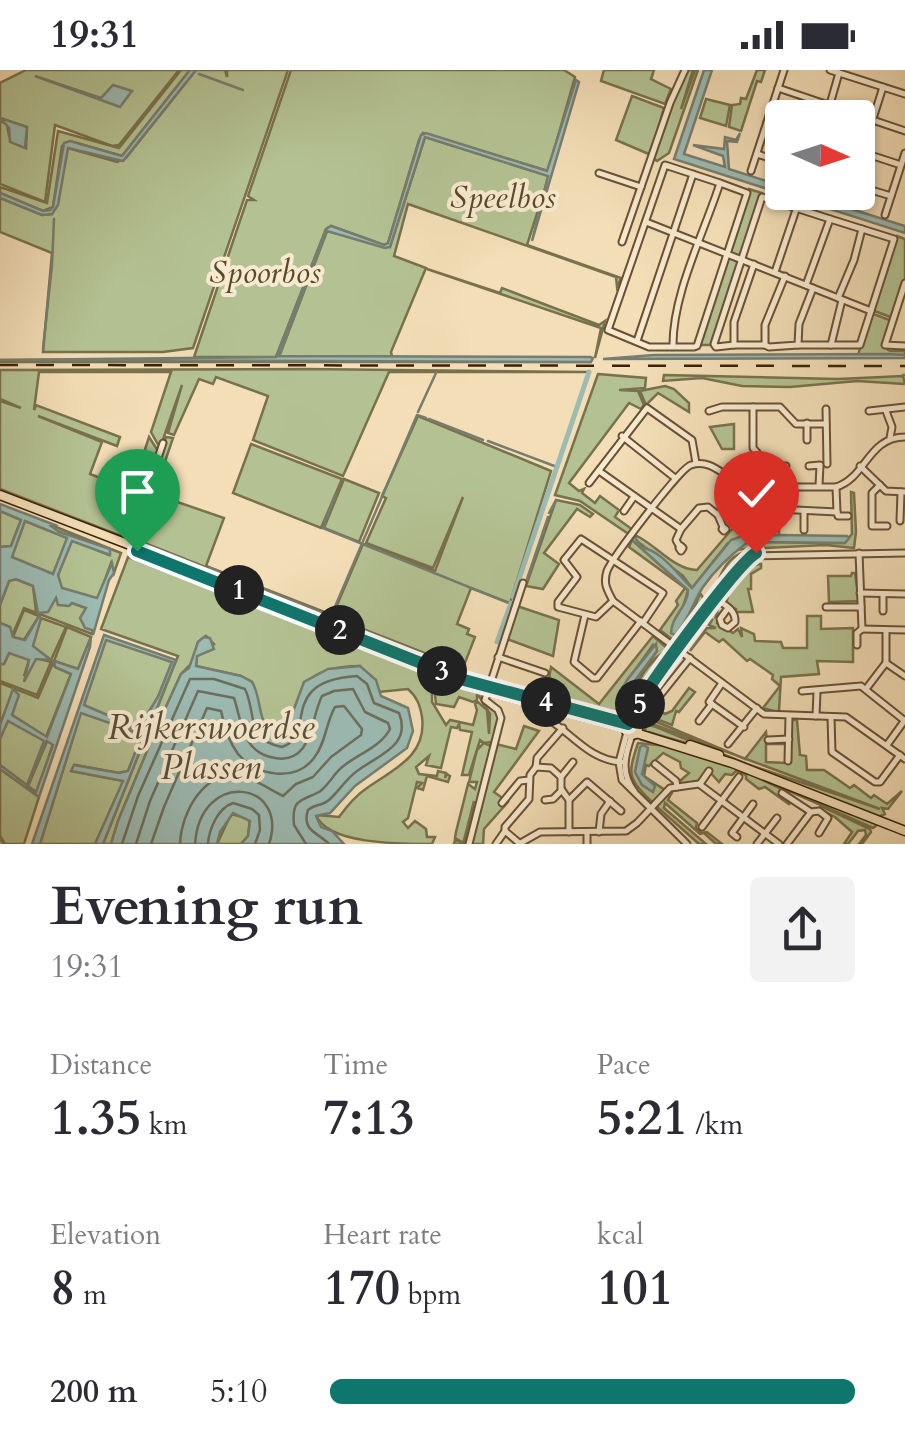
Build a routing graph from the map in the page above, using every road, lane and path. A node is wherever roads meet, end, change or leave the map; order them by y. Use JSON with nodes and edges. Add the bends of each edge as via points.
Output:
{"nodes":[{"id":1,"x":686,"y":70,"type":"edge"},
{"id":2,"x":784,"y":70,"type":"edge"},
{"id":3,"x":830,"y":70,"type":"edge"},
{"id":4,"x":840,"y":72,"type":"edge"},
{"id":5,"x":883,"y":87,"type":"junction"},
{"id":6,"x":778,"y":88,"type":"junction"},
{"id":7,"x":905,"y":94,"type":"edge"},
{"id":8,"x":774,"y":100,"type":"edge"},
{"id":9,"x":813,"y":100,"type":"edge"},
{"id":10,"x":832,"y":100,"type":"edge"},
{"id":11,"x":875,"y":111,"type":"edge"},
{"id":12,"x":875,"y":121,"type":"edge"},
{"id":13,"x":765,"y":128,"type":"edge"},
{"id":14,"x":905,"y":130,"type":"edge"},
{"id":15,"x":905,"y":153,"type":"edge"},
{"id":16,"x":757,"y":154,"type":"junction"},
{"id":17,"x":765,"y":157,"type":"edge"},
{"id":18,"x":875,"y":157,"type":"edge"},
{"id":19,"x":901,"y":165,"type":"junction"},
{"id":20,"x":752,"y":171,"type":"dead end"},
{"id":21,"x":599,"y":173,"type":"dead end"},
{"id":22,"x":693,"y":174,"type":"junction"},
{"id":23,"x":720,"y":182,"type":"junction"},
{"id":24,"x":641,"y":187,"type":"junction"},
{"id":25,"x":875,"y":191,"type":"edge"},
{"id":26,"x":891,"y":196,"type":"junction"},
{"id":27,"x":765,"y":198,"type":"edge"},
{"id":28,"x":796,"y":210,"type":"edge"},
{"id":29,"x":812,"y":210,"type":"edge"},
{"id":30,"x":885,"y":214,"type":"dead end"},
{"id":31,"x":830,"y":218,"type":"junction"},
{"id":32,"x":646,"y":222,"type":"junction"},
{"id":33,"x":862,"y":229,"type":"junction"},
{"id":34,"x":673,"y":231,"type":"junction"},
{"id":35,"x":622,"y":242,"type":"dead end"},
{"id":36,"x":700,"y":242,"type":"junction"},
{"id":37,"x":727,"y":254,"type":"junction"},
{"id":38,"x":742,"y":259,"type":"junction"},
{"id":39,"x":754,"y":264,"type":"junction"},
{"id":40,"x":775,"y":272,"type":"junction"},
{"id":41,"x":784,"y":276,"type":"junction"},
{"id":42,"x":904,"y":286,"type":"edge"},
{"id":43,"x":810,"y":287,"type":"junction"},
{"id":44,"x":840,"y":299,"type":"junction"},
{"id":45,"x":870,"y":311,"type":"junction"},
{"id":46,"x":636,"y":342,"type":"junction"},
{"id":47,"x":734,"y":345,"type":"junction"},
{"id":48,"x":765,"y":345,"type":"junction"},
{"id":49,"x":831,"y":345,"type":"junction"},
{"id":50,"x":697,"y":346,"type":"junction"},
{"id":51,"x":714,"y":346,"type":"junction"},
{"id":52,"x":798,"y":346,"type":"junction"},
{"id":53,"x":905,"y":346,"type":"edge"},
{"id":54,"x":672,"y":347,"type":"junction"},
{"id":55,"x":753,"y":407,"type":"junction"},
{"id":56,"x":905,"y":408,"type":"edge"},
{"id":57,"x":826,"y":409,"type":"dead end"},
{"id":58,"x":869,"y":410,"type":"dead end"},
{"id":59,"x":709,"y":411,"type":"dead end"},
{"id":60,"x":886,"y":411,"type":"junction"},
{"id":61,"x":807,"y":424,"type":"junction"},
{"id":62,"x":826,"y":424,"type":"junction"},
{"id":63,"x":622,"y":436,"type":"junction"},
{"id":64,"x":890,"y":438,"type":"junction"},
{"id":65,"x":905,"y":438,"type":"edge"},
{"id":66,"x":807,"y":440,"type":"dead end"},
{"id":67,"x":163,"y":442,"type":"dead end"},
{"id":68,"x":696,"y":464,"type":"junction"},
{"id":69,"x":838,"y":464,"type":"dead end"},
{"id":70,"x":824,"y":465,"type":"junction"},
{"id":71,"x":759,"y":466,"type":"junction"},
{"id":72,"x":786,"y":466,"type":"dead end"},
{"id":73,"x":809,"y":466,"type":"dead end"},
{"id":74,"x":860,"y":466,"type":"junction"},
{"id":75,"x":599,"y":471,"type":"junction"},
{"id":76,"x":675,"y":478,"type":"junction"},
{"id":77,"x":589,"y":483,"type":"dead end"},
{"id":78,"x":880,"y":485,"type":"junction"},
{"id":79,"x":742,"y":486,"type":"junction"},
{"id":80,"x":820,"y":487,"type":"junction"},
{"id":81,"x":836,"y":487,"type":"junction"},
{"id":82,"x":757,"y":488,"type":"junction"},
{"id":83,"x":903,"y":492,"type":"edge"},
{"id":84,"x":0,"y":495,"type":"edge"},
{"id":85,"x":634,"y":498,"type":"junction"},
{"id":86,"x":653,"y":508,"type":"junction"},
{"id":87,"x":624,"y":511,"type":"dead end"},
{"id":88,"x":804,"y":512,"type":"junction"},
{"id":89,"x":837,"y":512,"type":"junction"},
{"id":90,"x":718,"y":515,"type":"junction"},
{"id":91,"x":848,"y":516,"type":"dead end"},
{"id":92,"x":900,"y":520,"type":"dead end"},
{"id":93,"x":887,"y":526,"type":"dead end"},
{"id":94,"x":723,"y":527,"type":"dead end"},
{"id":95,"x":756,"y":528,"type":"junction"},
{"id":96,"x":682,"y":529,"type":"junction"},
{"id":97,"x":804,"y":530,"type":"dead end"},
{"id":98,"x":129,"y":546,"type":"junction"},
{"id":99,"x":680,"y":547,"type":"dead end"},
{"id":100,"x":860,"y":554,"type":"junction"},
{"id":101,"x":905,"y":554,"type":"edge"},
{"id":102,"x":756,"y":555,"type":"junction"},
{"id":103,"x":614,"y":560,"type":"junction"},
{"id":104,"x":522,"y":583,"type":"dead end"},
{"id":105,"x":860,"y":594,"type":"junction"},
{"id":106,"x":883,"y":594,"type":"junction"},
{"id":107,"x":905,"y":594,"type":"edge"},
{"id":108,"x":613,"y":600,"type":"junction"},
{"id":109,"x":718,"y":600,"type":"junction"},
{"id":110,"x":860,"y":606,"type":"junction"},
{"id":111,"x":826,"y":607,"type":"dead end"},
{"id":112,"x":728,"y":608,"type":"dead end"},
{"id":113,"x":883,"y":611,"type":"dead end"},
{"id":114,"x":585,"y":615,"type":"junction"},
{"id":115,"x":642,"y":622,"type":"junction"},
{"id":116,"x":862,"y":628,"type":"junction"},
{"id":117,"x":905,"y":630,"type":"edge"},
{"id":118,"x":886,"y":631,"type":"junction"},
{"id":119,"x":857,"y":646,"type":"dead end"},
{"id":120,"x":680,"y":650,"type":"junction"},
{"id":121,"x":498,"y":657,"type":"junction"},
{"id":122,"x":690,"y":658,"type":"junction"},
{"id":123,"x":886,"y":663,"type":"junction"},
{"id":124,"x":545,"y":672,"type":"dead end"},
{"id":125,"x":905,"y":676,"type":"edge"},
{"id":126,"x":722,"y":683,"type":"junction"},
{"id":127,"x":488,"y":689,"type":"junction"},
{"id":128,"x":866,"y":689,"type":"junction"},
{"id":129,"x":802,"y":691,"type":"dead end"},
{"id":130,"x":818,"y":692,"type":"junction"},
{"id":131,"x":711,"y":702,"type":"junction"},
{"id":132,"x":654,"y":703,"type":"dead end"},
{"id":133,"x":757,"y":708,"type":"junction"},
{"id":134,"x":540,"y":714,"type":"dead end"},
{"id":135,"x":789,"y":716,"type":"junction"},
{"id":136,"x":816,"y":716,"type":"junction"},
{"id":137,"x":831,"y":716,"type":"junction"},
{"id":138,"x":699,"y":721,"type":"dead end"},
{"id":139,"x":905,"y":721,"type":"edge"},
{"id":140,"x":744,"y":727,"type":"junction"},
{"id":141,"x":563,"y":728,"type":"junction"},
{"id":142,"x":632,"y":728,"type":"junction"},
{"id":143,"x":789,"y":739,"type":"junction"},
{"id":144,"x":768,"y":740,"type":"dead end"},
{"id":145,"x":728,"y":744,"type":"dead end"},
{"id":146,"x":887,"y":745,"type":"junction"},
{"id":147,"x":902,"y":757,"type":"edge"},
{"id":148,"x":788,"y":761,"type":"dead end"},
{"id":149,"x":574,"y":762,"type":"dead end"},
{"id":150,"x":622,"y":762,"type":"junction"},
{"id":151,"x":655,"y":764,"type":"dead end"},
{"id":152,"x":536,"y":768,"type":"junction"},
{"id":153,"x":709,"y":771,"type":"dead end"},
{"id":154,"x":561,"y":777,"type":"junction"},
{"id":155,"x":740,"y":777,"type":"dead end"},
{"id":156,"x":529,"y":780,"type":"junction"},
{"id":157,"x":700,"y":784,"type":"junction"},
{"id":158,"x":677,"y":786,"type":"junction"},
{"id":159,"x":562,"y":790,"type":"junction"},
{"id":160,"x":782,"y":794,"type":"dead end"},
{"id":161,"x":544,"y":800,"type":"dead end"},
{"id":162,"x":569,"y":800,"type":"junction"},
{"id":163,"x":610,"y":801,"type":"junction"},
{"id":164,"x":721,"y":801,"type":"junction"},
{"id":165,"x":502,"y":802,"type":"dead end"},
{"id":166,"x":753,"y":804,"type":"dead end"},
{"id":167,"x":651,"y":809,"type":"junction"},
{"id":168,"x":621,"y":812,"type":"dead end"},
{"id":169,"x":810,"y":812,"type":"junction"},
{"id":170,"x":743,"y":817,"type":"junction"},
{"id":171,"x":777,"y":818,"type":"dead end"},
{"id":172,"x":702,"y":827,"type":"dead end"},
{"id":173,"x":905,"y":830,"type":"edge"},
{"id":174,"x":505,"y":832,"type":"junction"},
{"id":175,"x":569,"y":832,"type":"junction"},
{"id":176,"x":587,"y":832,"type":"junction"},
{"id":177,"x":599,"y":832,"type":"junction"},
{"id":178,"x":819,"y":833,"type":"dead end"},
{"id":179,"x":765,"y":834,"type":"junction"},
{"id":180,"x":737,"y":837,"type":"dead end"},
{"id":181,"x":519,"y":843,"type":"edge"},
{"id":182,"x":469,"y":844,"type":"edge"},
{"id":183,"x":496,"y":844,"type":"edge"},
{"id":184,"x":587,"y":844,"type":"edge"},
{"id":185,"x":689,"y":844,"type":"edge"},
{"id":186,"x":757,"y":844,"type":"edge"},
{"id":187,"x":779,"y":844,"type":"edge"},
{"id":188,"x":787,"y":844,"type":"edge"}],
"edges":[{"from":1,"to":24,"type":"street"},
{"from":2,"to":6,"type":"street"},
{"from":3,"to":4,"type":"street"},
{"from":4,"to":5,"type":"street"},
{"from":4,"to":10,"type":"street"},
{"from":5,"to":7,"type":"street"},
{"from":5,"to":11,"type":"street"},
{"from":6,"to":8,"type":"street"},
{"from":6,"to":9,"type":"street"},
{"from":12,"to":14,"type":"street"},
{"from":13,"to":16,"type":"street"},
{"from":15,"to":19,"type":"street"},
{"from":16,"to":17,"type":"street"},
{"from":16,"to":20,"type":"street"},
{"from":18,"to":19,"type":"street"},
{"from":19,"to":26,"type":"street"},
{"from":21,"to":24,"type":"street"},
{"from":22,"to":23,"type":"street"},
{"from":22,"to":32,"type":"street","via":[[665,165]]},
{"from":22,"to":34,"type":"street"},
{"from":23,"to":36,"type":"street"},
{"from":23,"to":37,"type":"street","via":[[747,192]]},
{"from":24,"to":35,"type":"street"},
{"from":25,"to":26,"type":"street"},
{"from":26,"to":30,"type":"street"},
{"from":27,"to":38,"type":"street"},
{"from":28,"to":40,"type":"street"},
{"from":29,"to":31,"type":"street"},
{"from":31,"to":33,"type":"street"},
{"from":31,"to":43,"type":"street"},
{"from":32,"to":34,"type":"street"},
{"from":32,"to":46,"type":"street","via":[[608,330]]},
{"from":33,"to":44,"type":"street"},
{"from":33,"to":45,"type":"street","via":[[894,239]]},
{"from":34,"to":36,"type":"street"},
{"from":34,"to":46,"type":"street"},
{"from":36,"to":37,"type":"street"},
{"from":36,"to":54,"type":"street"},
{"from":37,"to":38,"type":"street"},
{"from":37,"to":50,"type":"street"},
{"from":38,"to":39,"type":"street"},
{"from":38,"to":51,"type":"street"},
{"from":39,"to":40,"type":"street"},
{"from":39,"to":47,"type":"street","via":[[734,322]]},
{"from":40,"to":41,"type":"street"},
{"from":41,"to":43,"type":"street"},
{"from":41,"to":48,"type":"street","via":[[765,325]]},
{"from":42,"to":53,"type":"street","via":[[886,346]]},
{"from":43,"to":44,"type":"street"},
{"from":43,"to":52,"type":"street"},
{"from":44,"to":45,"type":"street"},
{"from":44,"to":49,"type":"street"},
{"from":45,"to":49,"type":"street","via":[[859,347]]},
{"from":46,"to":54,"type":"street"},
{"from":47,"to":48,"type":"street"},
{"from":47,"to":51,"type":"street"},
{"from":48,"to":52,"type":"street"},
{"from":49,"to":52,"type":"street"},
{"from":50,"to":51,"type":"street"},
{"from":50,"to":54,"type":"street"},
{"from":55,"to":59,"type":"street"},
{"from":55,"to":61,"type":"street","via":[[780,407],[793,423]]},
{"from":55,"to":71,"type":"street","via":[[752,448]]},
{"from":56,"to":60,"type":"street"},
{"from":57,"to":62,"type":"street"},
{"from":58,"to":60,"type":"street"},
{"from":60,"to":64,"type":"street"},
{"from":61,"to":62,"type":"street"},
{"from":61,"to":66,"type":"street"},
{"from":62,"to":70,"type":"street"},
{"from":63,"to":68,"type":"street","via":[[649,408],[692,440]]},
{"from":63,"to":75,"type":"street"},
{"from":63,"to":76,"type":"street"},
{"from":64,"to":65,"type":"street"},
{"from":64,"to":74,"type":"street"},
{"from":67,"to":98,"type":"street"},
{"from":68,"to":76,"type":"street"},
{"from":68,"to":79,"type":"street","via":[[708,464]]},
{"from":69,"to":70,"type":"street"},
{"from":70,"to":73,"type":"street"},
{"from":70,"to":80,"type":"street"},
{"from":71,"to":72,"type":"street"},
{"from":71,"to":82,"type":"street"},
{"from":74,"to":78,"type":"street"},
{"from":74,"to":81,"type":"street"},
{"from":75,"to":77,"type":"street"},
{"from":75,"to":85,"type":"street"},
{"from":76,"to":86,"type":"street"},
{"from":78,"to":83,"type":"street"},
{"from":78,"to":93,"type":"street","via":[[872,493],[872,526]]},
{"from":79,"to":82,"type":"street"},
{"from":79,"to":90,"type":"street"},
{"from":80,"to":81,"type":"street"},
{"from":80,"to":82,"type":"street"},
{"from":81,"to":89,"type":"street"},
{"from":82,"to":95,"type":"street"},
{"from":83,"to":92,"type":"street"},
{"from":84,"to":98,"type":"main road"},
{"from":85,"to":86,"type":"street"},
{"from":85,"to":87,"type":"street"},
{"from":86,"to":96,"type":"street"},
{"from":86,"to":103,"type":"street"},
{"from":88,"to":89,"type":"street"},
{"from":88,"to":95,"type":"street","via":[[776,509],[776,528]]},
{"from":88,"to":97,"type":"street"},
{"from":89,"to":91,"type":"street"},
{"from":90,"to":94,"type":"street"},
{"from":90,"to":96,"type":"street","via":[[699,508]]},
{"from":95,"to":102,"type":"street"},
{"from":96,"to":99,"type":"street"},
{"from":98,"to":127,"type":"main road"},
{"from":100,"to":101,"type":"street"},
{"from":100,"to":102,"type":"street"},
{"from":100,"to":105,"type":"street"},
{"from":102,"to":109,"type":"street"},
{"from":103,"to":108,"type":"street","via":[[606,586]]},
{"from":103,"to":114,"type":"street","via":[[582,538],[564,560],[577,575],[558,607]]},
{"from":103,"to":115,"type":"street","via":[[663,592]]},
{"from":104,"to":121,"type":"street"},
{"from":105,"to":106,"type":"street"},
{"from":105,"to":110,"type":"street"},
{"from":106,"to":107,"type":"street"},
{"from":106,"to":113,"type":"street"},
{"from":108,"to":114,"type":"street","via":[[600,616]]},
{"from":108,"to":115,"type":"street"},
{"from":109,"to":112,"type":"street"},
{"from":109,"to":120,"type":"street"},
{"from":110,"to":111,"type":"street"},
{"from":110,"to":116,"type":"street"},
{"from":114,"to":115,"type":"street","via":[[574,662],[593,678]]},
{"from":115,"to":120,"type":"street"},
{"from":116,"to":118,"type":"street"},
{"from":116,"to":119,"type":"street"},
{"from":117,"to":118,"type":"street"},
{"from":118,"to":123,"type":"street"},
{"from":120,"to":122,"type":"street"},
{"from":120,"to":142,"type":"street"},
{"from":121,"to":124,"type":"street"},
{"from":121,"to":127,"type":"street"},
{"from":122,"to":126,"type":"street"},
{"from":122,"to":132,"type":"street"},
{"from":123,"to":125,"type":"street"},
{"from":123,"to":128,"type":"street"},
{"from":126,"to":131,"type":"street"},
{"from":126,"to":133,"type":"street"},
{"from":127,"to":142,"type":"main road"},
{"from":127,"to":182,"type":"street","via":[[485,702],[502,718]]},
{"from":128,"to":130,"type":"street","via":[[830,686]]},
{"from":128,"to":139,"type":"street"},
{"from":129,"to":130,"type":"street"},
{"from":130,"to":136,"type":"street"},
{"from":131,"to":138,"type":"street"},
{"from":131,"to":140,"type":"street"},
{"from":133,"to":135,"type":"street","via":[[768,716]]},
{"from":133,"to":140,"type":"street"},
{"from":134,"to":141,"type":"street"},
{"from":135,"to":136,"type":"street"},
{"from":135,"to":143,"type":"street"},
{"from":136,"to":137,"type":"street"},
{"from":137,"to":146,"type":"street","via":[[852,719]]},
{"from":137,"to":147,"type":"street","via":[[832,752],[876,782]]},
{"from":139,"to":146,"type":"street"},
{"from":140,"to":145,"type":"street"},
{"from":141,"to":150,"type":"street","via":[[600,760]]},
{"from":141,"to":152,"type":"street"},
{"from":142,"to":150,"type":"street"},
{"from":142,"to":173,"type":"main road","via":[[704,749]]},
{"from":143,"to":144,"type":"street"},
{"from":143,"to":148,"type":"street"},
{"from":146,"to":147,"type":"street"},
{"from":149,"to":154,"type":"street"},
{"from":150,"to":167,"type":"street","via":[[626,786]]},
{"from":151,"to":158,"type":"street"},
{"from":152,"to":154,"type":"street","via":[[551,768]]},
{"from":152,"to":156,"type":"street"},
{"from":153,"to":157,"type":"street"},
{"from":154,"to":159,"type":"street"},
{"from":155,"to":164,"type":"street"},
{"from":156,"to":165,"type":"street"},
{"from":156,"to":174,"type":"street","via":[[528,799]]},
{"from":157,"to":158,"type":"street"},
{"from":157,"to":164,"type":"street"},
{"from":158,"to":167,"type":"street"},
{"from":159,"to":161,"type":"street"},
{"from":159,"to":162,"type":"street"},
{"from":160,"to":169,"type":"street"},
{"from":162,"to":163,"type":"street","via":[[587,782]]},
{"from":162,"to":175,"type":"street"},
{"from":163,"to":168,"type":"street"},
{"from":163,"to":177,"type":"street"},
{"from":164,"to":170,"type":"street"},
{"from":164,"to":172,"type":"street"},
{"from":166,"to":170,"type":"street"},
{"from":167,"to":177,"type":"street","via":[[626,830]]},
{"from":167,"to":185,"type":"street"},
{"from":169,"to":178,"type":"street","via":[[828,818]]},
{"from":169,"to":188,"type":"street"},
{"from":170,"to":179,"type":"street"},
{"from":170,"to":180,"type":"street","via":[[732,833]]},
{"from":171,"to":179,"type":"street"},
{"from":174,"to":181,"type":"street"},
{"from":174,"to":183,"type":"street"},
{"from":175,"to":176,"type":"street"},
{"from":175,"to":181,"type":"street","via":[[540,832]]},
{"from":176,"to":177,"type":"street"},
{"from":176,"to":184,"type":"street"},
{"from":179,"to":186,"type":"street"},
{"from":179,"to":187,"type":"street"}]}
